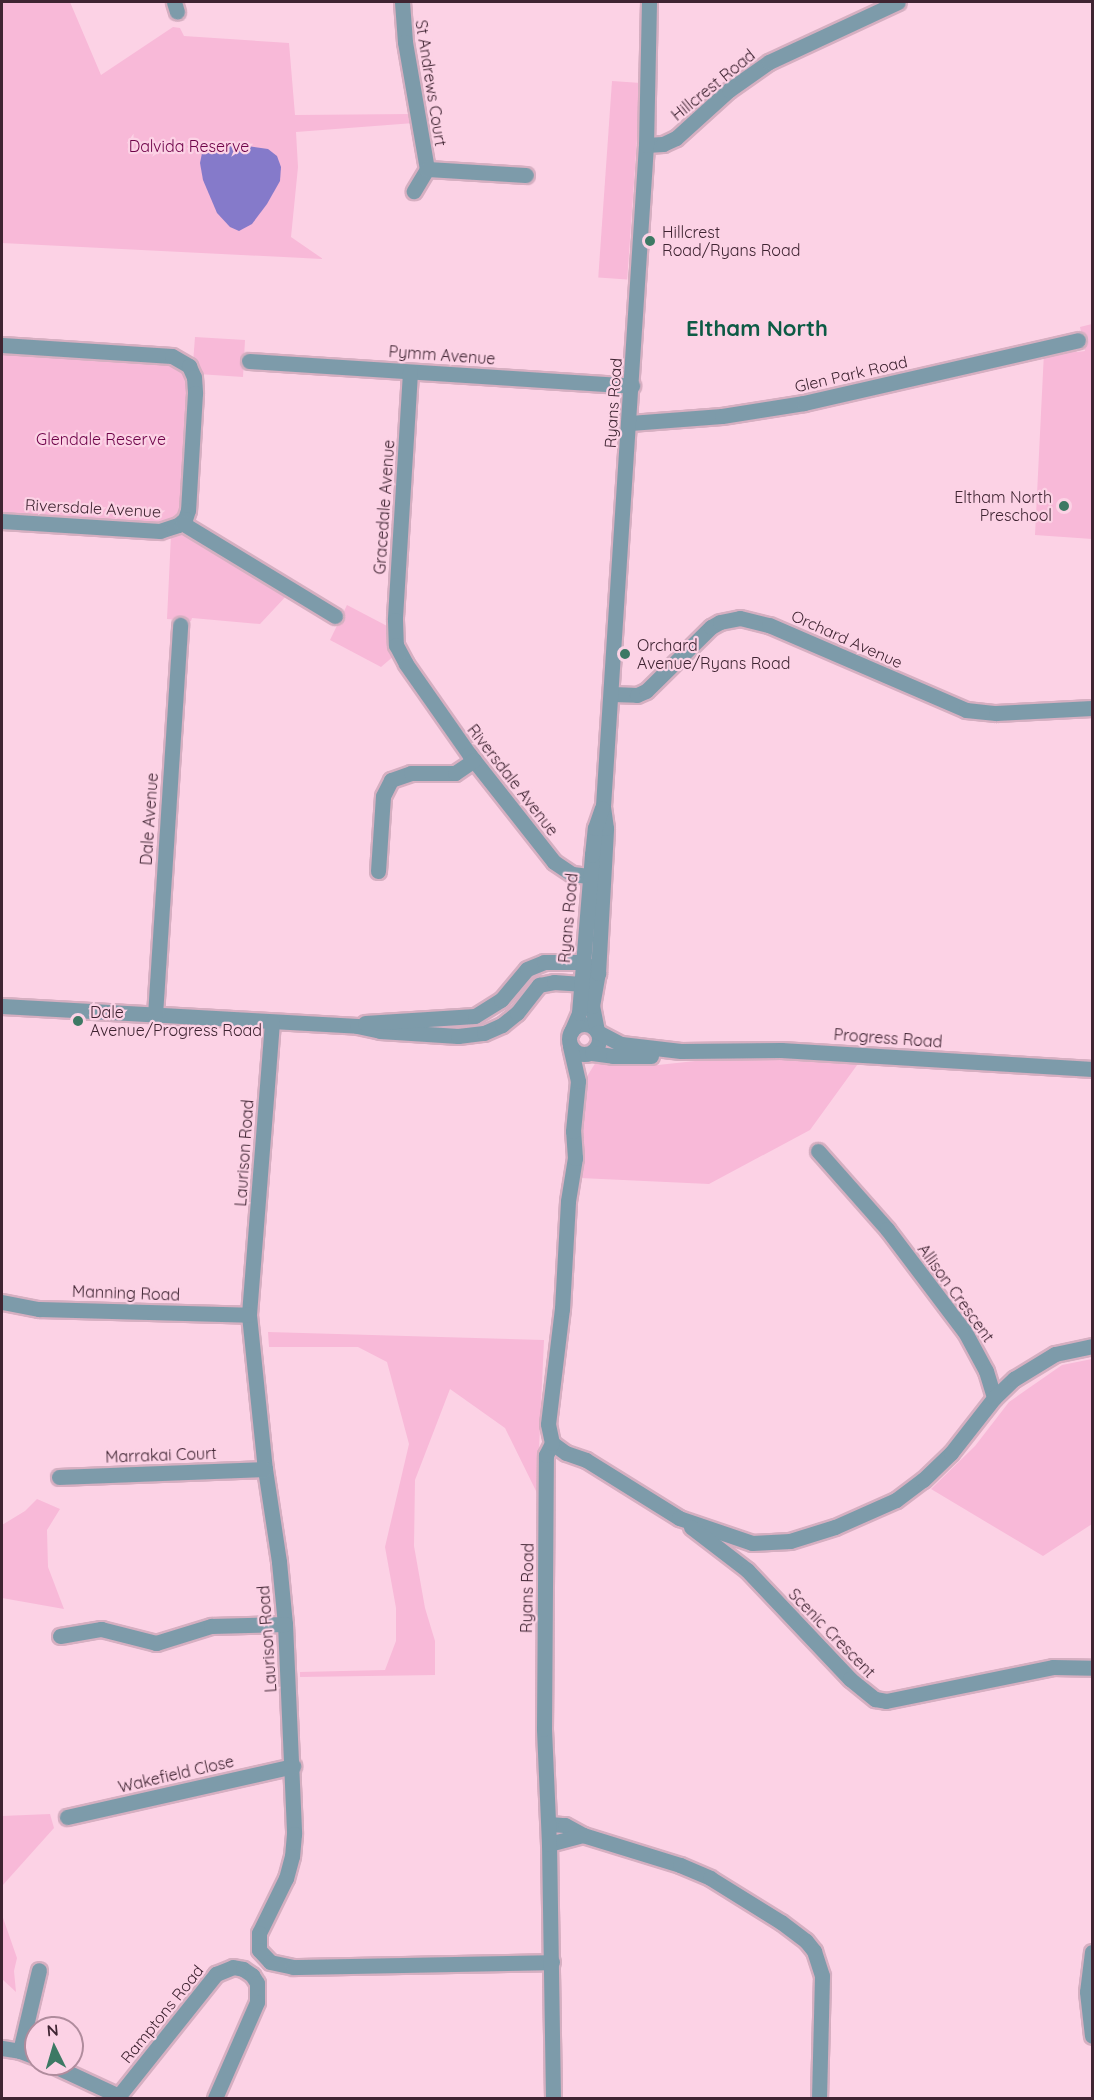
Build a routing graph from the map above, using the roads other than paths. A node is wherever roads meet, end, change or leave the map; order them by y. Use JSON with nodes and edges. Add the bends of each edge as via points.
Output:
{"nodes":[{"id":1,"x":402,"y":2,"type":"edge"},
{"id":2,"x":649,"y":2,"type":"edge"},
{"id":3,"x":898,"y":2,"type":"edge"},
{"id":4,"x":646,"y":145,"type":"junction"},
{"id":5,"x":427,"y":169,"type":"junction"},
{"id":6,"x":526,"y":175,"type":"dead end"},
{"id":7,"x":414,"y":190,"type":"dead end"},
{"id":8,"x":1078,"y":340,"type":"dead end"},
{"id":9,"x":2,"y":345,"type":"edge"},
{"id":10,"x":249,"y":361,"type":"dead end"},
{"id":11,"x":410,"y":372,"type":"junction"},
{"id":12,"x":632,"y":386,"type":"junction"},
{"id":13,"x":630,"y":423,"type":"junction"},
{"id":14,"x":2,"y":521,"type":"edge"},
{"id":15,"x":182,"y":523,"type":"junction"},
{"id":16,"x":335,"y":617,"type":"dead end"},
{"id":17,"x":179,"y":625,"type":"dead end"},
{"id":18,"x":396,"y":645,"type":"joint"},
{"id":19,"x":612,"y":694,"type":"junction"},
{"id":20,"x":1092,"y":708,"type":"edge"},
{"id":21,"x":474,"y":760,"type":"junction"},
{"id":22,"x":378,"y":871,"type":"dead end"},
{"id":23,"x":596,"y":877,"type":"junction"},
{"id":24,"x":583,"y":963,"type":"junction"},
{"id":25,"x":598,"y":973,"type":"junction"},
{"id":26,"x":581,"y":984,"type":"junction"},
{"id":27,"x":2,"y":1006,"type":"edge"},
{"id":28,"x":155,"y":1015,"type":"junction"},
{"id":29,"x":272,"y":1022,"type":"junction"},
{"id":30,"x":357,"y":1026,"type":"junction"},
{"id":31,"x":597,"y":1031,"type":"junction"},
{"id":32,"x":571,"y":1039,"type":"junction"},
{"id":33,"x":681,"y":1051,"type":"junction"},
{"id":34,"x":591,"y":1053,"type":"junction"},
{"id":35,"x":1092,"y":1069,"type":"edge"},
{"id":36,"x":578,"y":1082,"type":"junction"},
{"id":37,"x":818,"y":1151,"type":"dead end"},
{"id":38,"x":2,"y":1302,"type":"edge"},
{"id":39,"x":249,"y":1316,"type":"junction"},
{"id":40,"x":1092,"y":1346,"type":"edge"},
{"id":41,"x":994,"y":1398,"type":"junction"},
{"id":42,"x":552,"y":1443,"type":"junction"},
{"id":43,"x":265,"y":1469,"type":"junction"},
{"id":44,"x":59,"y":1477,"type":"dead end"},
{"id":45,"x":679,"y":1518,"type":"junction"},
{"id":46,"x":285,"y":1624,"type":"junction"},
{"id":47,"x":60,"y":1636,"type":"dead end"},
{"id":48,"x":1092,"y":1668,"type":"edge"},
{"id":49,"x":293,"y":1766,"type":"junction"},
{"id":50,"x":66,"y":1817,"type":"dead end"},
{"id":51,"x":549,"y":1824,"type":"junction"},
{"id":52,"x":583,"y":1835,"type":"junction"},
{"id":53,"x":549,"y":1844,"type":"junction"},
{"id":54,"x":1092,"y":1952,"type":"edge"},
{"id":55,"x":552,"y":1962,"type":"junction"},
{"id":56,"x":39,"y":1970,"type":"dead end"},
{"id":57,"x":1092,"y":2036,"type":"edge"},
{"id":58,"x":2,"y":2048,"type":"edge"},
{"id":59,"x":20,"y":2051,"type":"junction"},
{"id":60,"x":24,"y":2052,"type":"edge"},
{"id":61,"x":75,"y":2076,"type":"edge"},
{"id":62,"x":118,"y":2097,"type":"edge"},
{"id":63,"x":215,"y":2098,"type":"edge"},
{"id":64,"x":553,"y":2098,"type":"edge"},
{"id":65,"x":819,"y":2098,"type":"edge"}],
"edges":[{"from":1,"to":5,"type":"street","name":"St Andrews Court"},
{"from":2,"to":4,"type":"street","name":"Ryans Road"},
{"from":3,"to":4,"type":"street","name":"Hillcrest Road","via":[[769,62],[729,90],[676,138]]},
{"from":4,"to":12,"type":"street","name":"Ryans Road"},
{"from":5,"to":6,"type":"street","name":"St Andrews Court"},
{"from":5,"to":7,"type":"street","name":"St Andrews Court"},
{"from":8,"to":13,"type":"street","name":"Glen Park Road","via":[[804,404],[722,416]]},
{"from":9,"to":15,"type":"street","via":[[165,355],[189,366],[195,393],[188,510]]},
{"from":10,"to":11,"type":"street","name":"Pymm Avenue"},
{"from":11,"to":12,"type":"street","name":"Pymm Avenue"},
{"from":11,"to":18,"type":"street","name":"Gracedale Avenue"},
{"from":12,"to":13,"type":"street","name":"Ryans Road"},
{"from":13,"to":19,"type":"street","name":"Ryans Road"},
{"from":14,"to":15,"type":"street","name":"Riversdale Avenue","via":[[160,531]]},
{"from":15,"to":16,"type":"street","name":"Riversdale Avenue"},
{"from":17,"to":28,"type":"street","name":"Dale Avenue"},
{"from":18,"to":21,"type":"street","name":"Riversdale Avenue"},
{"from":19,"to":20,"type":"street","name":"Orchard Avenue","via":[[637,695],[646,691],[711,627],[740,618],[770,625],[966,710],[996,713]]},
{"from":19,"to":23,"type":"street","name":"Ryans Road","via":[[603,806],[606,828]]},
{"from":21,"to":22,"type":"street","via":[[455,773],[411,772],[391,780],[383,796]]},
{"from":21,"to":23,"type":"street","name":"Riversdale Avenue","via":[[558,866],[572,874]]},
{"from":23,"to":24,"type":"street","name":"Ryans Road"},
{"from":23,"to":25,"type":"street","name":"Ryans Road"},
{"from":24,"to":25,"type":"street"},
{"from":24,"to":26,"type":"street","name":"Ryans Road"},
{"from":24,"to":30,"type":"street","via":[[535,964],[519,975],[494,1006],[475,1016]]},
{"from":25,"to":26,"type":"street"},
{"from":25,"to":31,"type":"street","name":"Ryans Road","via":[[592,1006]]},
{"from":26,"to":30,"type":"street","via":[[539,985],[518,1013],[484,1033],[458,1036]]},
{"from":26,"to":32,"type":"street","name":"Ryans Road","via":[[579,1013]]},
{"from":27,"to":28,"type":"street"},
{"from":28,"to":29,"type":"street"},
{"from":29,"to":30,"type":"street"},
{"from":29,"to":39,"type":"street","name":"Laurison Road"},
{"from":31,"to":32,"type":"street","via":[[582,1024]]},
{"from":31,"to":33,"type":"street","name":"Progress Road","via":[[621,1044]]},
{"from":31,"to":34,"type":"street","via":[[599,1045]]},
{"from":32,"to":34,"type":"street","via":[[581,1054]]},
{"from":32,"to":36,"type":"street","name":"Ryans Road"},
{"from":33,"to":34,"type":"street","name":"Progress Road","via":[[637,1057]]},
{"from":33,"to":35,"type":"street","name":"Progress Road","via":[[781,1050]]},
{"from":34,"to":36,"type":"street","name":"Ryans Road"},
{"from":36,"to":42,"type":"street","name":"Ryans Road","via":[[562,1309],[548,1424]]},
{"from":37,"to":41,"type":"street","name":"Allison Crescent","via":[[888,1229],[965,1332],[986,1371]]},
{"from":38,"to":39,"type":"street","name":"Manning Road","via":[[39,1309]]},
{"from":39,"to":43,"type":"street","name":"Laurison Road"},
{"from":40,"to":41,"type":"street","via":[[1065,1350],[1036,1364]]},
{"from":41,"to":45,"type":"street","via":[[961,1442],[923,1480],[882,1508],[835,1527],[790,1541],[764,1544],[736,1539]]},
{"from":42,"to":45,"type":"street"},
{"from":42,"to":51,"type":"street","name":"Ryans Road","via":[[546,1455],[544,1729]]},
{"from":43,"to":44,"type":"street","name":"Marrakai Court"},
{"from":43,"to":46,"type":"street","name":"Laurison Road"},
{"from":45,"to":48,"type":"street","name":"Scenic Crescent","via":[[747,1570],[850,1679],[875,1699],[886,1701],[1053,1667]]},
{"from":46,"to":47,"type":"street","via":[[210,1626],[156,1643],[101,1629]]},
{"from":46,"to":49,"type":"street","name":"Laurison Road"},
{"from":49,"to":50,"type":"street","name":"Wakefield Close"},
{"from":49,"to":55,"type":"street","name":"Laurison Road","via":[[292,1856],[258,1941],[259,1950],[270,1962],[293,1967]]},
{"from":51,"to":52,"type":"street","via":[[565,1825]]},
{"from":51,"to":53,"type":"street","name":"Ryans Road"},
{"from":52,"to":53,"type":"street"},
{"from":52,"to":65,"type":"street","via":[[710,1878],[806,1941],[814,1951],[822,1976]]},
{"from":53,"to":55,"type":"street","name":"Ryans Road"},
{"from":54,"to":57,"type":"street","via":[[1087,1992]]},
{"from":55,"to":64,"type":"street","name":"Ryans Road"},
{"from":56,"to":59,"type":"street"},
{"from":58,"to":59,"type":"street"},
{"from":59,"to":60,"type":"street"},
{"from":61,"to":62,"type":"street"},
{"from":62,"to":63,"type":"street","name":"Ramptons Road","via":[[216,1974],[233,1967],[252,1975],[257,1983],[257,2002]]}]}
